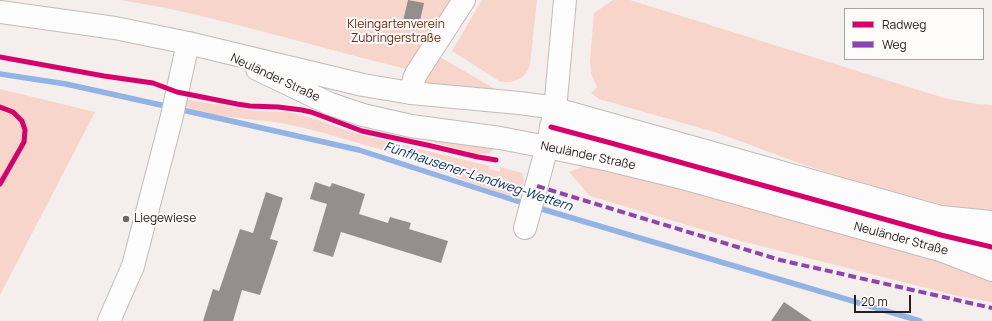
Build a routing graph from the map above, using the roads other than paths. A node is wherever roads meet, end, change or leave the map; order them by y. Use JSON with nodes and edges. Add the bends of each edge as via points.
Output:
{"nodes":[{"id":1,"x":464,"y":0,"type":"edge"},
{"id":2,"x":565,"y":0,"type":"edge"},
{"id":3,"x":0,"y":12,"type":"edge"},
{"id":4,"x":188,"y":43,"type":"junction"},
{"id":5,"x":411,"y":93,"type":"junction"},
{"id":6,"x":551,"y":128,"type":"junction"},
{"id":7,"x":529,"y":214,"type":"dead end"},
{"id":8,"x":941,"y":217,"type":"junction"},
{"id":9,"x":992,"y":222,"type":"edge"},
{"id":10,"x":992,"y":236,"type":"edge"},
{"id":11,"x":992,"y":247,"type":"edge"},
{"id":12,"x":943,"y":251,"type":"junction"},
{"id":13,"x":992,"y":258,"type":"edge"},
{"id":14,"x":992,"y":270,"type":"edge"},
{"id":15,"x":109,"y":321,"type":"edge"}],
"edges":[{"from":1,"to":5,"type":"main road","via":[[416,74]]},
{"from":2,"to":6,"type":"main road"},
{"from":3,"to":4,"type":"main road","name":"Neuländer Straße","via":[[115,28]]},
{"from":4,"to":5,"type":"main road","name":"Neuländer Straße","via":[[363,85]]},
{"from":4,"to":6,"type":"main road","name":"Neuländer Straße","via":[[238,60],[330,104],[363,115],[411,126],[500,138]]},
{"from":4,"to":15,"type":"main road","via":[[133,266]]},
{"from":5,"to":6,"type":"main road","name":"Neuländer Straße","via":[[542,106]]},
{"from":6,"to":7,"type":"main road"},
{"from":6,"to":8,"type":"main road","name":"Neuländer Straße"},
{"from":6,"to":11,"type":"main road"},
{"from":6,"to":12,"type":"main road","name":"Neuländer Straße","via":[[609,160]]},
{"from":8,"to":9,"type":"main road"},
{"from":8,"to":10,"type":"main road","name":"Neuländer Straße"},
{"from":12,"to":13,"type":"main road","name":"Neuländer Straße"},
{"from":12,"to":14,"type":"main road"}]}
